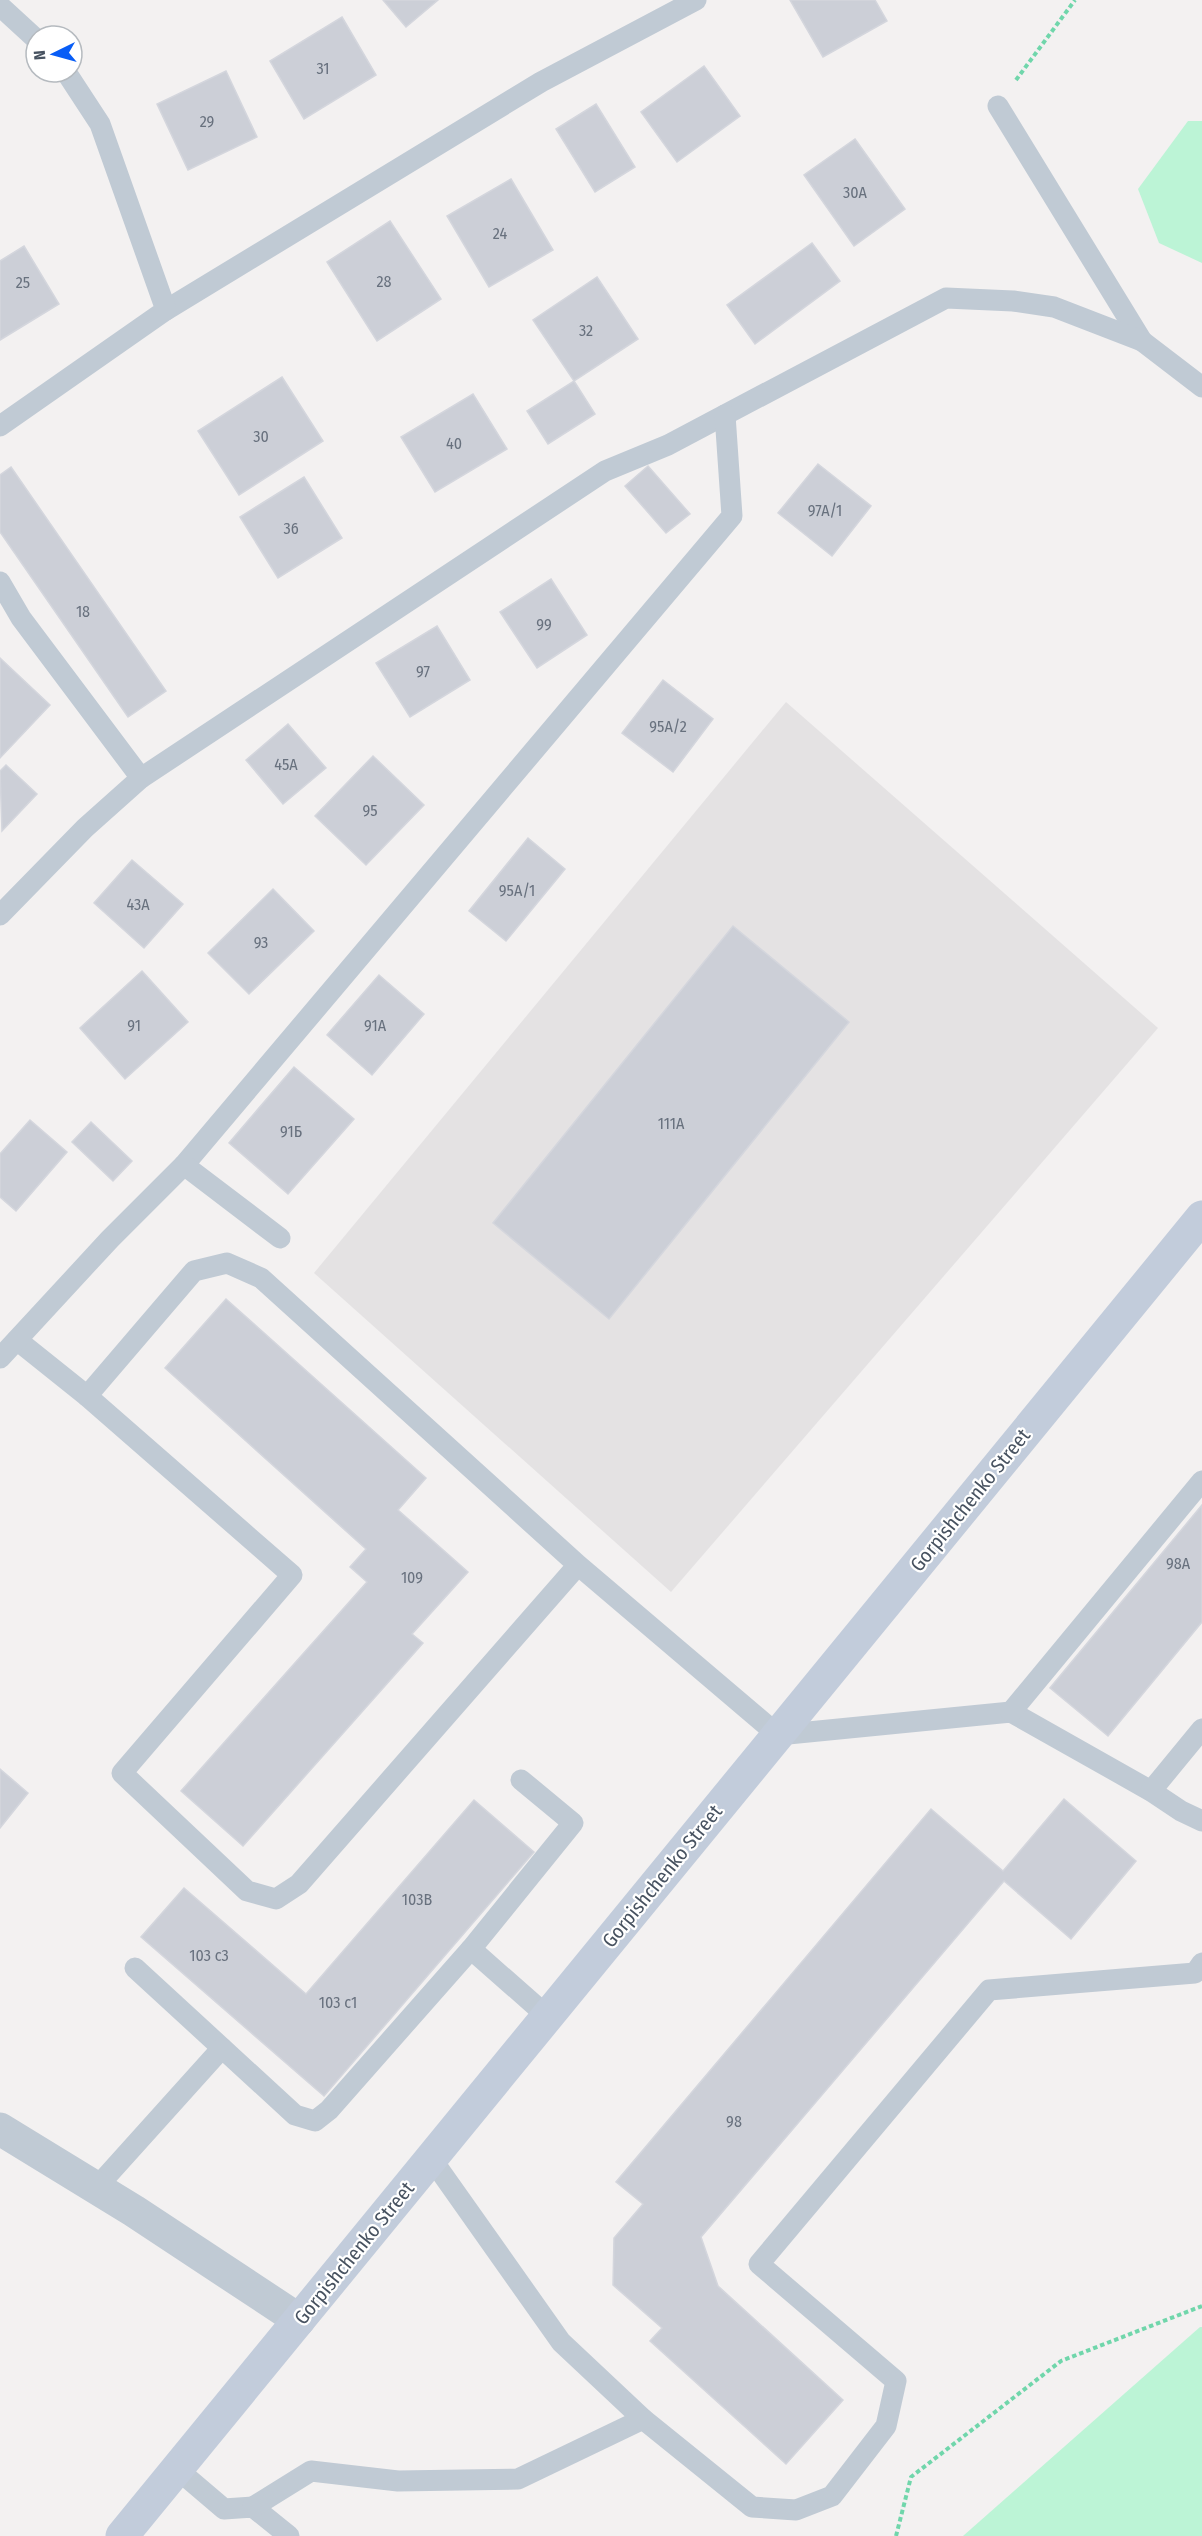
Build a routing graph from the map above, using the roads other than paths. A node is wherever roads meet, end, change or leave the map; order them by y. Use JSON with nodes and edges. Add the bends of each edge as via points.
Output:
{"nodes":[{"id":1,"x":696,"y":0,"type":"edge"},
{"id":2,"x":0,"y":6,"type":"edge"},
{"id":3,"x":24,"y":28,"type":"edge"},
{"id":4,"x":74,"y":84,"type":"edge"},
{"id":5,"x":998,"y":106,"type":"road end"},
{"id":6,"x":166,"y":310,"type":"junction"},
{"id":7,"x":1142,"y":341,"type":"junction"},
{"id":8,"x":1202,"y":387,"type":"edge"},
{"id":9,"x":725,"y":415,"type":"junction"},
{"id":10,"x":0,"y":426,"type":"edge"},
{"id":11,"x":0,"y":582,"type":"edge"},
{"id":12,"x":141,"y":778,"type":"junction"},
{"id":13,"x":0,"y":915,"type":"edge"},
{"id":14,"x":184,"y":1165,"type":"junction"},
{"id":15,"x":1202,"y":1217,"type":"edge"},
{"id":16,"x":280,"y":1238,"type":"dead end"},
{"id":17,"x":16,"y":1340,"type":"junction"},
{"id":18,"x":0,"y":1358,"type":"edge"},
{"id":19,"x":87,"y":1396,"type":"junction"},
{"id":20,"x":1202,"y":1481,"type":"edge"},
{"id":21,"x":578,"y":1565,"type":"junction"},
{"id":22,"x":1011,"y":1712,"type":"junction"},
{"id":23,"x":1202,"y":1729,"type":"edge"},
{"id":24,"x":778,"y":1735,"type":"junction"},
{"id":25,"x":521,"y":1780,"type":"dead end"},
{"id":26,"x":1150,"y":1791,"type":"junction"},
{"id":27,"x":1202,"y":1821,"type":"edge"},
{"id":28,"x":471,"y":1949,"type":"junction"},
{"id":29,"x":1202,"y":1963,"type":"edge"},
{"id":30,"x":135,"y":1968,"type":"dead end"},
{"id":31,"x":548,"y":2016,"type":"junction"},
{"id":32,"x":222,"y":2048,"type":"junction"},
{"id":33,"x":0,"y":2129,"type":"edge"},
{"id":34,"x":431,"y":2158,"type":"junction"},
{"id":35,"x":96,"y":2188,"type":"junction"},
{"id":36,"x":299,"y":2320,"type":"junction"},
{"id":37,"x":643,"y":2419,"type":"junction"},
{"id":38,"x":177,"y":2469,"type":"junction"},
{"id":39,"x":253,"y":2507,"type":"junction"},
{"id":40,"x":122,"y":2536,"type":"edge"},
{"id":41,"x":289,"y":2536,"type":"edge"}],
"edges":[{"from":1,"to":6,"type":"lane","via":[[541,82]]},
{"from":2,"to":3,"type":"lane"},
{"from":4,"to":6,"type":"lane","via":[[100,124]]},
{"from":5,"to":7,"type":"lane"},
{"from":6,"to":10,"type":"lane"},
{"from":7,"to":8,"type":"lane"},
{"from":7,"to":9,"type":"lane","via":[[1054,308],[1013,301],[946,298]]},
{"from":9,"to":12,"type":"lane","via":[[668,445],[605,471]]},
{"from":9,"to":14,"type":"lane","via":[[732,516]]},
{"from":11,"to":12,"type":"lane","via":[[21,618]]},
{"from":12,"to":13,"type":"lane","via":[[85,828]]},
{"from":14,"to":16,"type":"lane"},
{"from":14,"to":17,"type":"lane"},
{"from":15,"to":24,"type":"main road","name":"Gorpishchenko Street"},
{"from":17,"to":18,"type":"lane"},
{"from":17,"to":19,"type":"lane"},
{"from":19,"to":21,"type":"lane","via":[[194,1271],[227,1263],[261,1278]]},
{"from":19,"to":21,"type":"lane","via":[[292,1575],[122,1773],[247,1892],[276,1899],[299,1884]]},
{"from":20,"to":22,"type":"lane"},
{"from":21,"to":24,"type":"lane"},
{"from":22,"to":24,"type":"lane"},
{"from":22,"to":26,"type":"lane"},
{"from":23,"to":26,"type":"lane"},
{"from":24,"to":31,"type":"main road","name":"Gorpishchenko Street"},
{"from":25,"to":28,"type":"lane","via":[[573,1823]]},
{"from":26,"to":27,"type":"lane"},
{"from":28,"to":31,"type":"lane"},
{"from":28,"to":32,"type":"lane","via":[[315,2121],[295,2115]]},
{"from":29,"to":37,"type":"lane","via":[[1195,1973],[989,1990],[759,2264],[896,2381],[886,2426],[832,2496],[796,2510],[752,2508]]},
{"from":30,"to":32,"type":"lane"},
{"from":31,"to":34,"type":"main road","name":"Gorpishchenko Street"},
{"from":32,"to":35,"type":"lane"},
{"from":33,"to":35,"type":"street"},
{"from":34,"to":36,"type":"main road","name":"Gorpishchenko Street"},
{"from":34,"to":37,"type":"lane","via":[[561,2342]]},
{"from":35,"to":36,"type":"street"},
{"from":36,"to":38,"type":"main road","name":"Gorpishchenko Street"},
{"from":37,"to":39,"type":"lane","via":[[518,2479],[398,2481],[310,2471]]},
{"from":38,"to":39,"type":"lane","via":[[224,2509]]},
{"from":38,"to":40,"type":"main road","name":"Gorpishchenko Street"},
{"from":39,"to":41,"type":"lane"}]}
